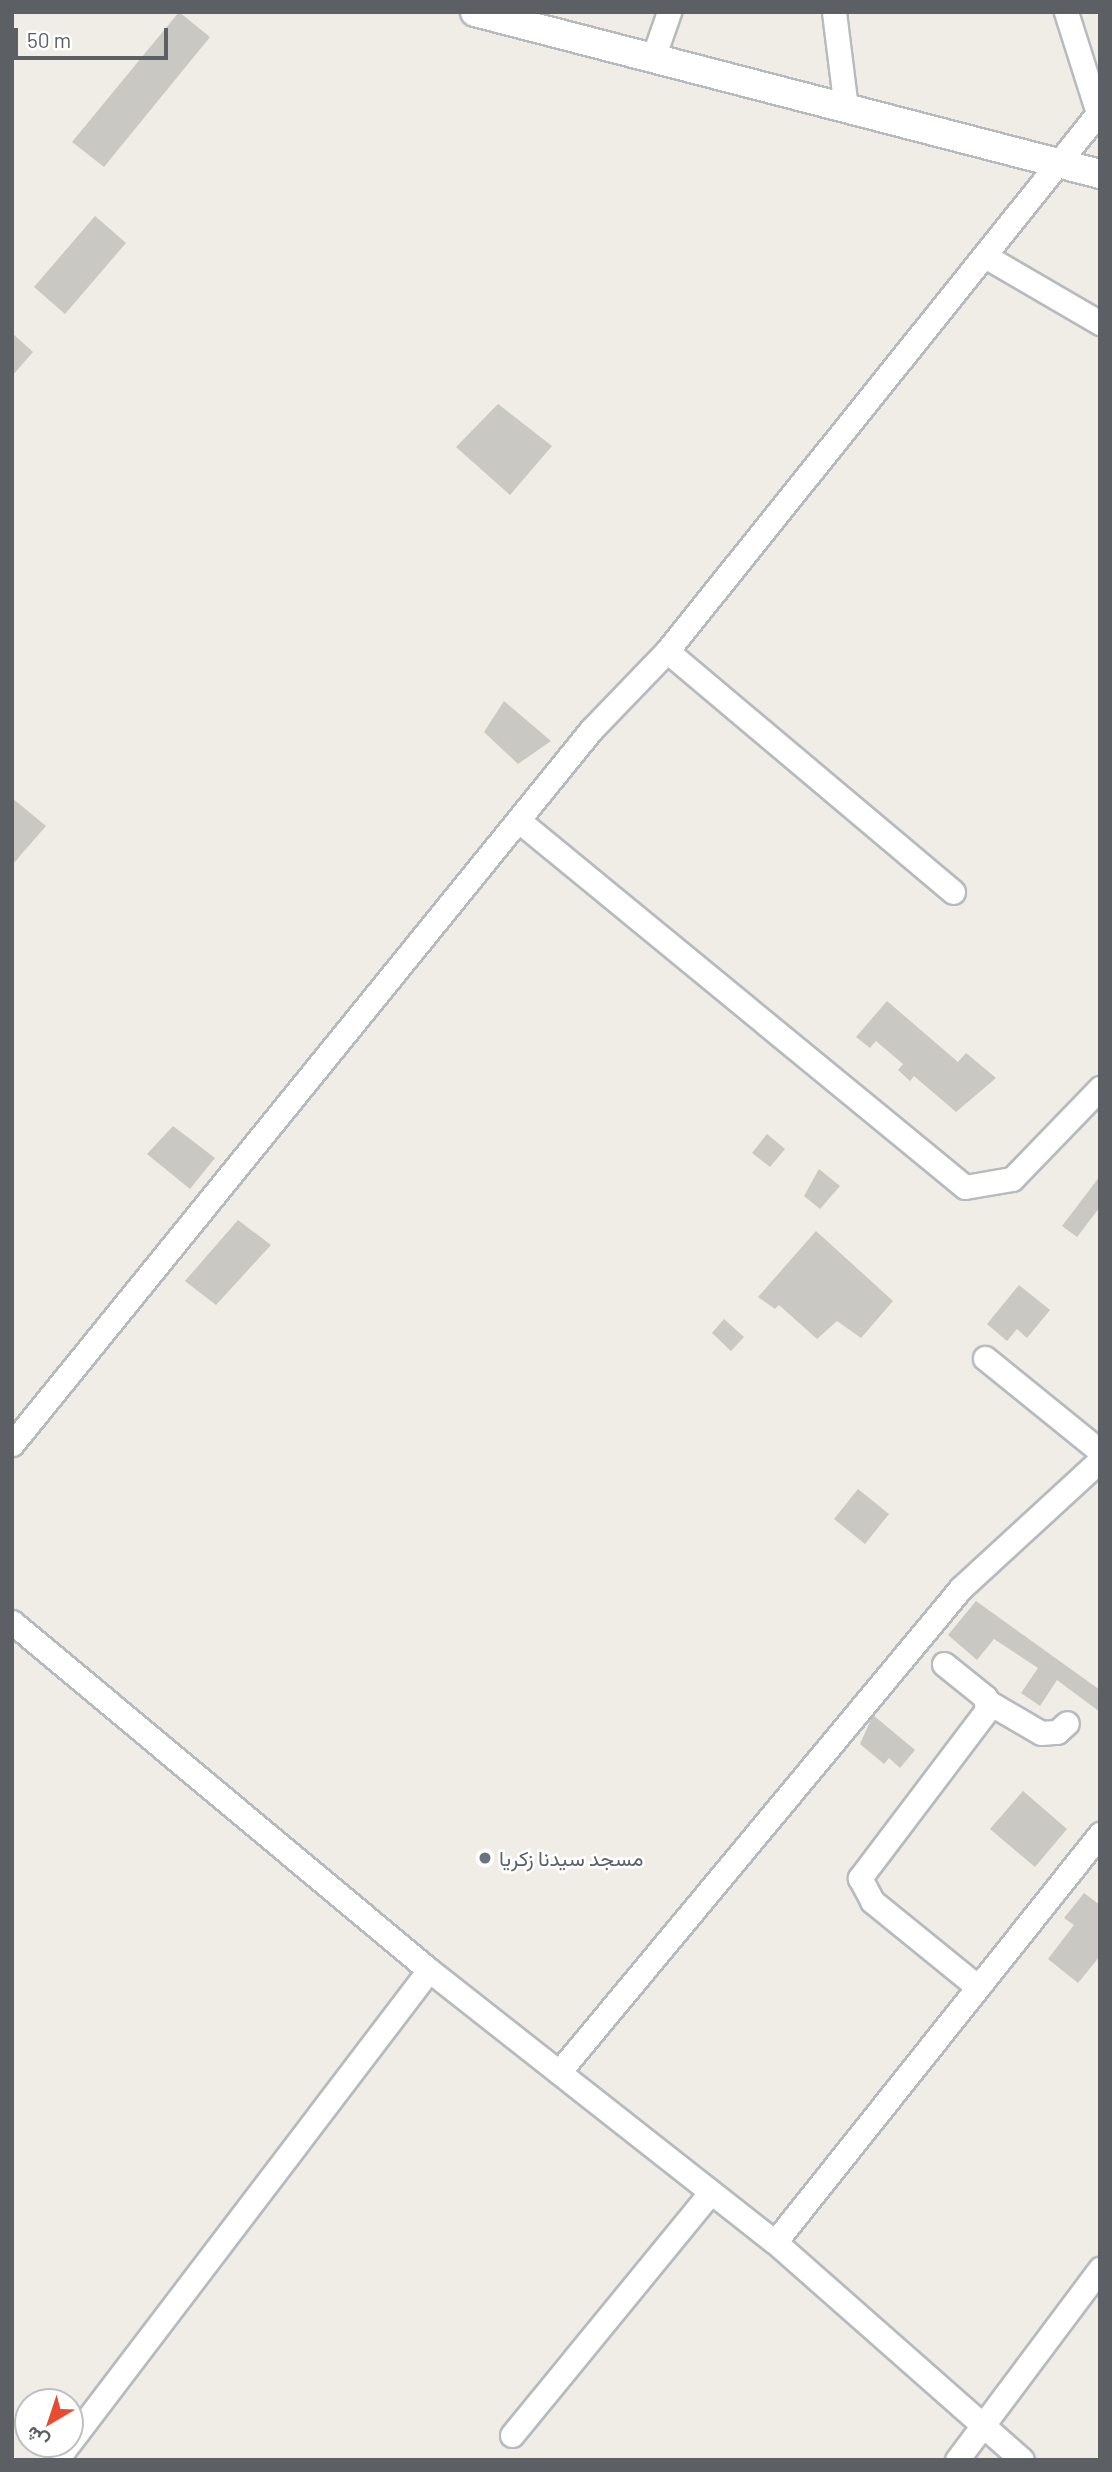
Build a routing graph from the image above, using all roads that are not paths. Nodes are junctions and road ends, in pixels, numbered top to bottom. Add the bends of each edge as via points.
1 (475, 12) edge
2 (669, 12) edge
3 (834, 12) edge
4 (1066, 12) edge
5 (653, 58) junction
6 (846, 108) junction
7 (1099, 112) edge
8 (1059, 163) junction
9 (1100, 174) edge
10 (985, 256) junction
11 (1100, 323) edge
12 (667, 651) junction
13 (518, 820) junction
14 (953, 892) dead end
15 (1100, 1088) edge
16 (985, 1358) dead end
17 (12, 1444) edge
18 (1100, 1451) edge
19 (1100, 1460) edge
20 (12, 1622) edge
21 (944, 1664) dead end
22 (988, 1702) junction
23 (1067, 1723) dead end
24 (1100, 1834) edge
25 (429, 1970) junction
26 (974, 1984) junction
27 (559, 2072) junction
28 (710, 2193) junction
29 (775, 2242) junction
30 (1100, 2269) edge
31 (84, 2423) edge
32 (982, 2426) junction
33 (512, 2435) dead end
34 (957, 2460) edge
35 (1022, 2460) edge

1 - 5 street
2 - 5 street
3 - 6 street
4 - 7 street
5 - 6 street
6 - 8 street
7 - 8 street
8 - 9 street
8 - 10 street
10 - 11 street
10 - 12 street
12 - 13 street
12 - 14 street
13 - 15 street via 965,1187 1012,1179
13 - 17 street
16 - 18 street
19 - 27 street via 961,1588
20 - 25 street
21 - 22 street
22 - 23 street via 1041,1733
22 - 26 street via 860,1878 872,1901
24 - 26 street
25 - 27 street
25 - 31 street
26 - 29 street
27 - 28 street
28 - 29 street
28 - 33 street
29 - 32 street
30 - 32 street
32 - 34 street
32 - 35 street

